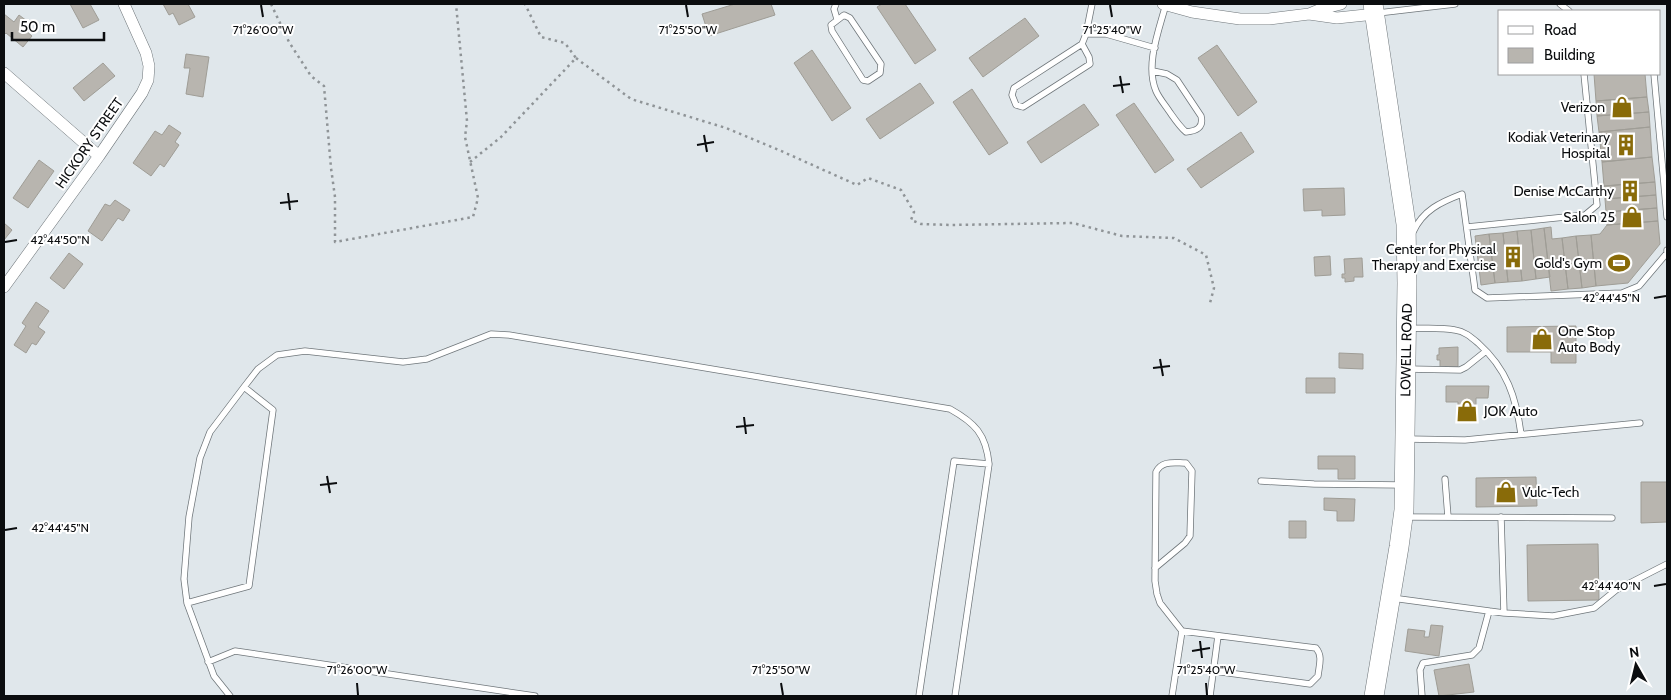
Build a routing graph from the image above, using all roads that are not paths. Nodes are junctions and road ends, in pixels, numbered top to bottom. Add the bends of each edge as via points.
1 (124, 4) edge
2 (836, 4) edge
3 (1092, 4) edge
4 (1165, 4) edge
5 (1341, 4) edge
6 (1455, 4) edge
7 (1192, 8) edge
8 (1374, 9) edge
9 (1309, 14) junction
10 (837, 19) junction
11 (1086, 34) junction
12 (1082, 44) junction
13 (1155, 48) junction
14 (1153, 71) junction
15 (4, 74) edge
16 (1584, 75) edge
17 (1654, 75) edge
18 (99, 156) junction
19 (1667, 217) edge
20 (1467, 228) junction
21 (1407, 245) junction
22 (1667, 250) edge
23 (4, 287) edge
24 (1406, 328) junction
25 (1486, 351) junction
26 (1405, 369) junction
27 (244, 387) junction
28 (1640, 423) dead end
29 (1521, 434) junction
30 (1405, 439) junction
31 (989, 464) junction
32 (1444, 479) dead end
33 (1261, 481) dead end
34 (1404, 485) junction
35 (1403, 517) junction
36 (1448, 517) junction
37 (1500, 518) junction
38 (1612, 518) dead end
39 (1667, 564) edge
40 (1155, 568) junction
41 (1391, 598) junction
42 (187, 603) junction
43 (1489, 611) junction
44 (1504, 613) junction
45 (1182, 631) junction
46 (1218, 636) junction
47 (208, 662) junction
48 (1214, 671) junction
49 (1372, 694) edge
50 (230, 696) edge
51 (535, 696) edge
52 (919, 696) edge
53 (955, 696) edge
54 (1172, 696) edge
55 (1210, 696) edge
56 (1422, 696) edge

1 - 18 street, HICKORY STREET via 146,53 148,80
2 - 10 lane
3 - 11 lane
4 - 7 street
4 - 13 lane
5 - 9 street
6 - 8 lane
7 - 9 street via 1240,19
8 - 9 street via 1337,18
8 - 21 main road, LOWELL ROAD via 1402,191
10 - 10 lane via 831,25 832,31 863,80 868,81 880,73 881,64 850,18 844,15
11 - 12 lane
11 - 13 lane via 1106,34
12 - 12 lane via 1014,88 1012,95 1016,105 1023,107 1090,64
13 - 14 lane
14 - 14 lane via 1157,94 1180,127 1186,132 1194,132 1203,121 1177,80
15 - 18 street
16 - 20 lane via 1596,205 1585,216
17 - 19 lane
18 - 23 street, HICKORY STREET
20 - 21 lane via 1462,194 1427,212 1418,221
20 - 22 lane via 1475,290 1488,298 1622,293 1639,286
21 - 24 main road, LOWELL ROAD
24 - 25 lane via 1455,330 1468,334
24 - 26 main road, LOWELL ROAD
25 - 26 lane via 1460,370
25 - 29 lane via 1510,386 1518,409
26 - 30 main road, LOWELL ROAD
27 - 31 lane via 258,369 277,354 305,351 403,362 427,359 491,334 509,335 950,409 977,428 987,446
27 - 42 lane via 210,432 200,458 188,526 184,579
27 - 42 lane via 273,410 249,586
28 - 29 lane
29 - 30 lane via 1465,440
30 - 34 main road, LOWELL ROAD
31 - 52 lane via 954,461
31 - 53 lane
32 - 36 lane
33 - 34 lane
34 - 35 main road, LOWELL ROAD
35 - 36 lane
35 - 41 main road, LOWELL ROAD
36 - 37 lane
37 - 38 lane
37 - 44 lane
39 - 44 lane via 1616,590 1594,608 1554,616
40 - 40 lane via 1156,472 1164,463 1186,463 1192,471 1190,536
40 - 45 lane via 1156,594
41 - 43 lane
41 - 49 main road, LOWELL ROAD
42 - 47 lane
43 - 44 lane
43 - 56 lane via 1479,648 1472,655 1423,663 1420,670
45 - 46 lane
45 - 54 lane
46 - 48 lane
46 - 48 lane via 1316,648 1321,657 1318,676 1310,684
47 - 50 lane via 214,676
47 - 51 lane via 235,651
48 - 55 lane

